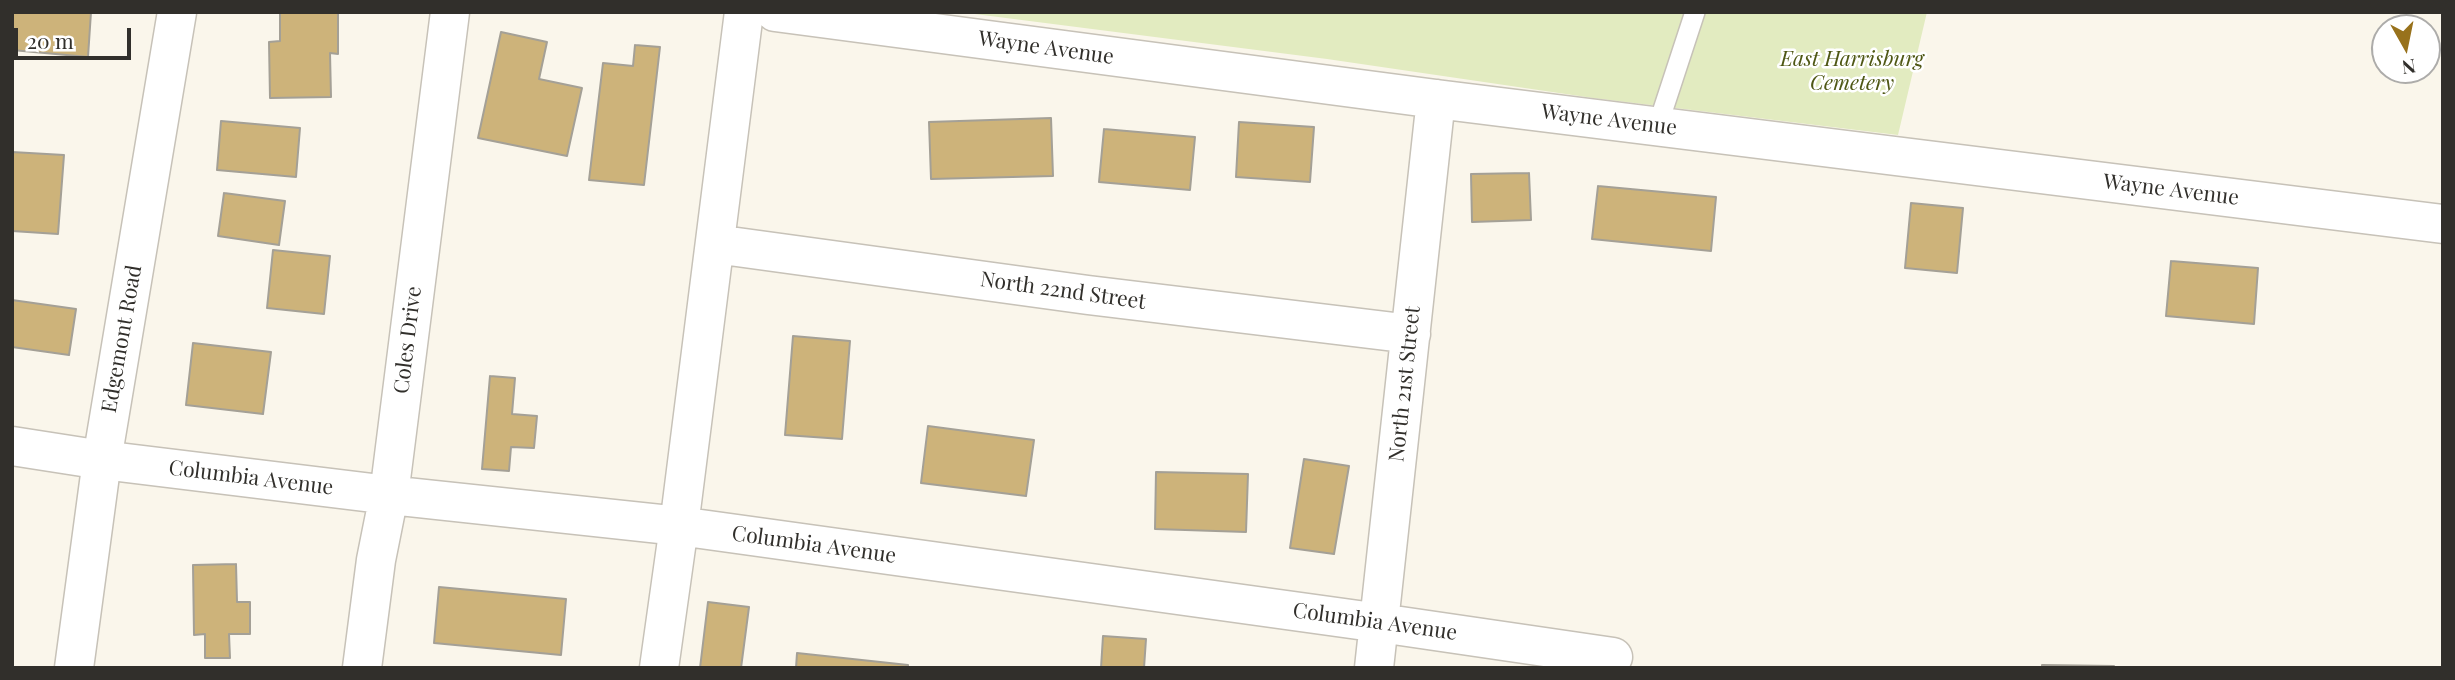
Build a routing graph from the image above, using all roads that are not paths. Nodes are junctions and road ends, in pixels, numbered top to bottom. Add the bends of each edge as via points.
1 (177, 12) edge
2 (450, 12) edge
3 (744, 12) edge
4 (775, 12) edge
5 (1695, 12) edge
6 (1436, 99) junction
7 (1658, 125) junction
8 (2443, 224) edge
9 (715, 244) junction
10 (1411, 334) junction
11 (12, 446) edge
12 (102, 460) junction
13 (389, 495) junction
14 (680, 526) junction
15 (1380, 623) junction
16 (1613, 657) dead end
17 (74, 668) edge
18 (362, 668) edge
19 (659, 668) edge
20 (1374, 668) edge

1 - 12 street, Edgemont Road
2 - 13 street, Coles Drive
3 - 9 street
4 - 6 street, Wayne Avenue
5 - 7 lane
6 - 7 street, Wayne Avenue
6 - 10 street, North 21st Street
7 - 8 street, Wayne Avenue
9 - 10 street, North 22nd Street
9 - 14 street
10 - 15 street, North 21st Street
11 - 12 street, Columbia Avenue
12 - 13 street, Columbia Avenue
12 - 17 street, Edgemont Road
13 - 14 street, Columbia Avenue
13 - 18 street, Coles Drive
14 - 15 street, Columbia Avenue
14 - 19 street
15 - 16 street, Columbia Avenue
15 - 20 street, North 21st Street

